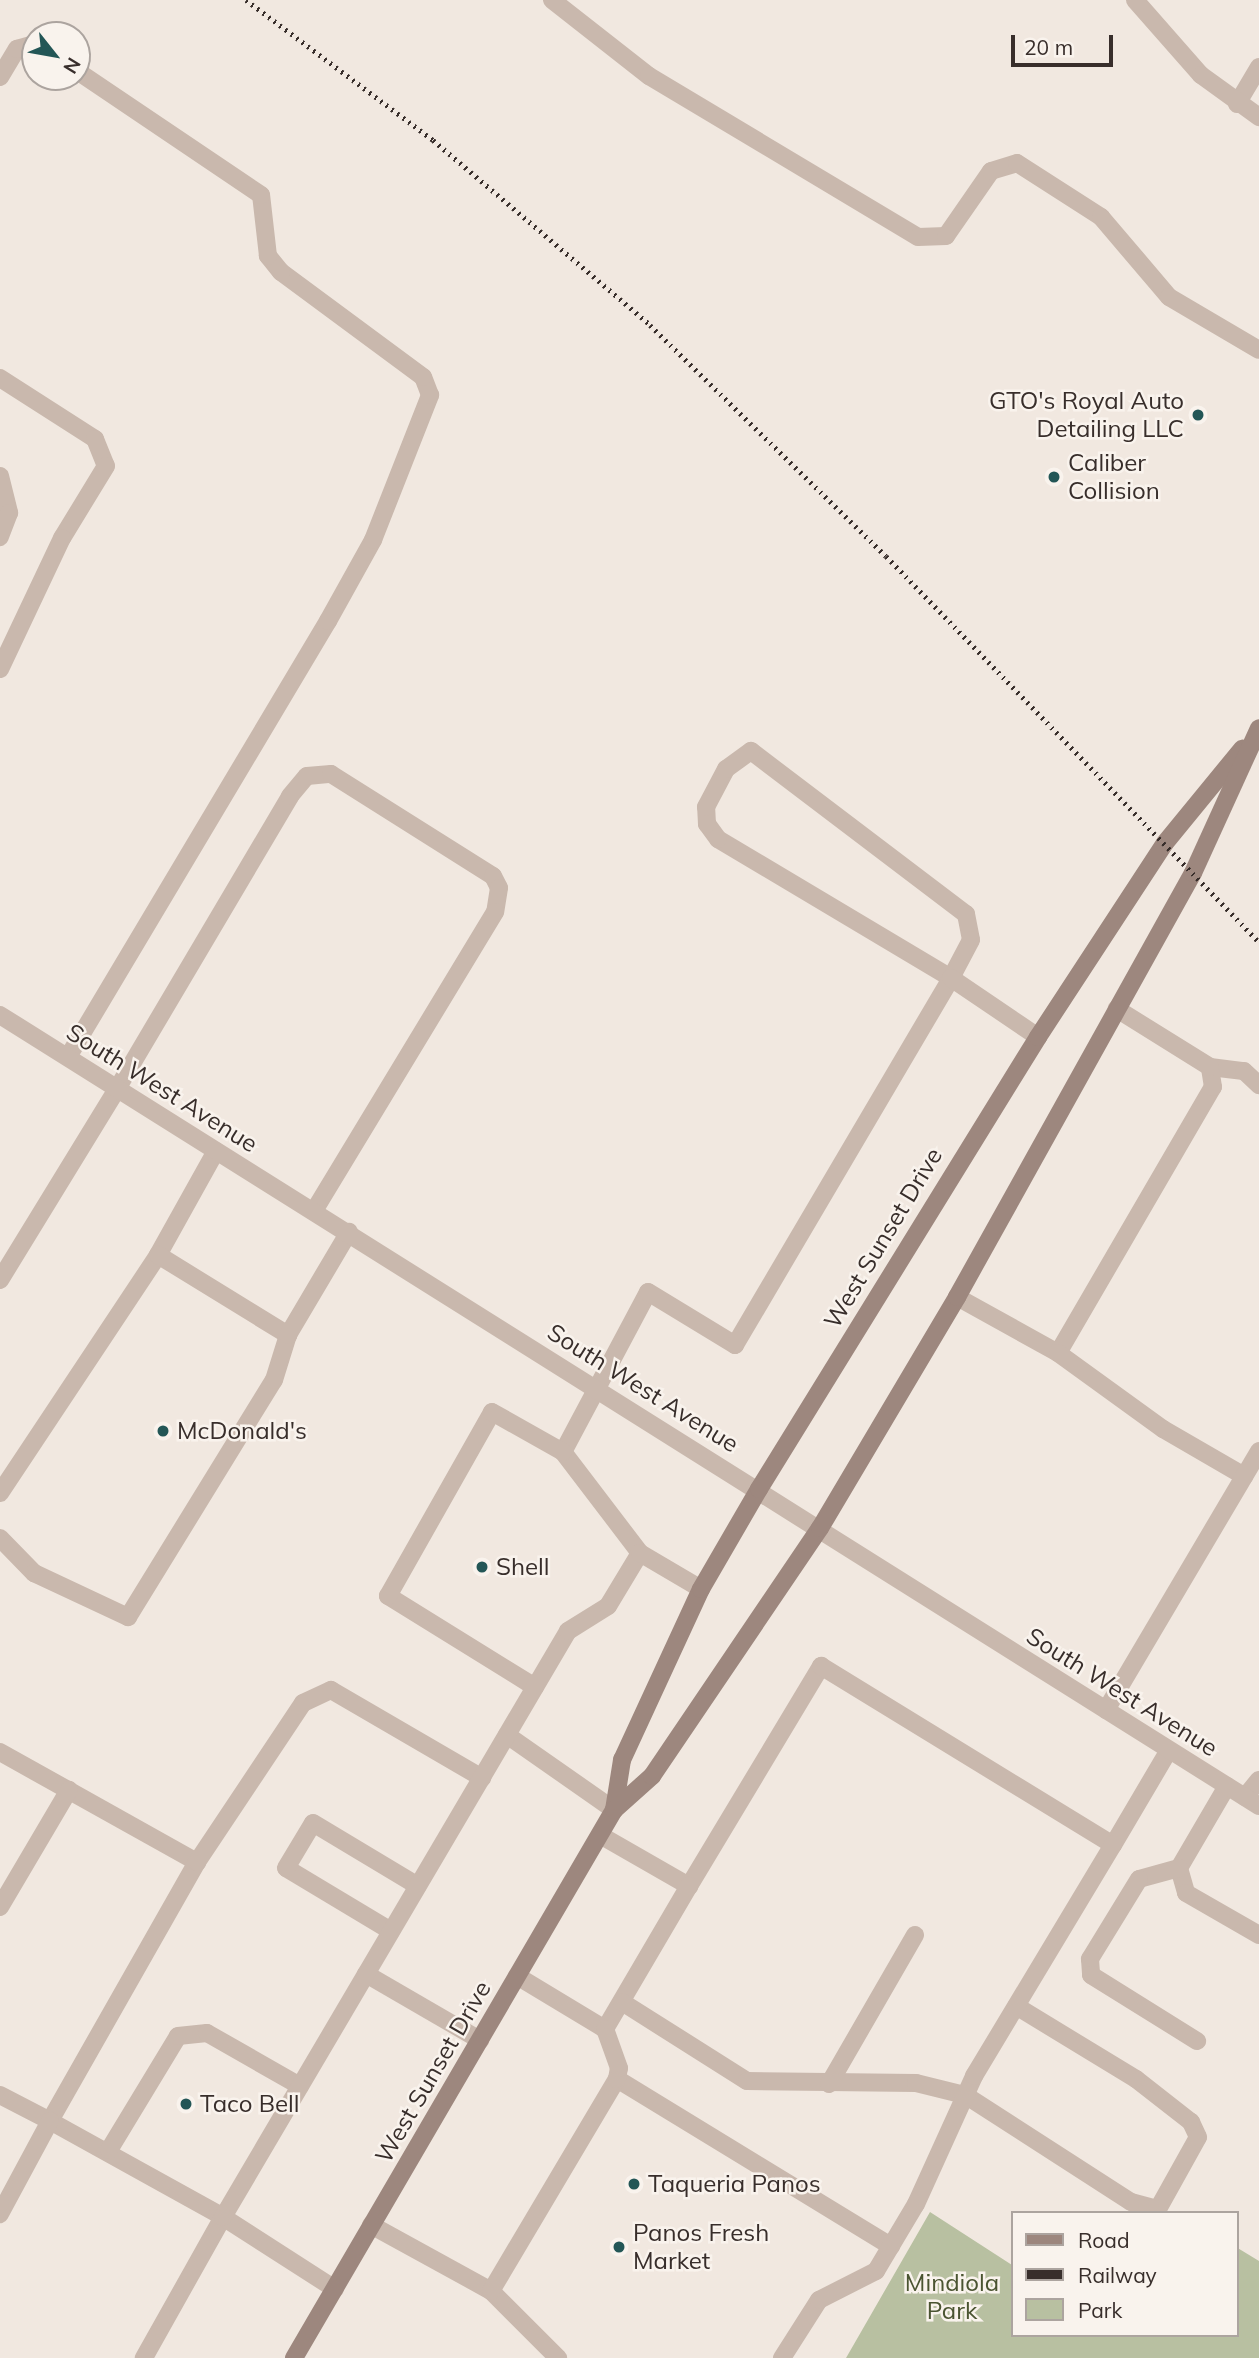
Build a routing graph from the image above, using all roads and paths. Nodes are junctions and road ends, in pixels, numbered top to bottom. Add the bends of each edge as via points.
1 (552, 0) edge
2 (1135, 0) edge
3 (21, 48) edge
4 (1259, 67) edge
5 (0, 77) edge
6 (91, 80) edge
7 (1237, 104) junction
8 (1259, 117) edge
9 (1259, 350) edge
10 (0, 378) edge
11 (0, 476) edge
12 (0, 537) edge
13 (0, 668) edge
14 (1259, 728) edge
15 (951, 978) junction
16 (1117, 1009) junction
17 (0, 1015) edge
18 (1038, 1037) junction
19 (68, 1057) junction
20 (1210, 1066) junction
21 (1259, 1085) edge
22 (117, 1088) junction
23 (216, 1151) junction
24 (314, 1211) junction
25 (349, 1232) junction
26 (158, 1255) junction
27 (0, 1280) edge
28 (957, 1297) junction
29 (288, 1335) junction
30 (1058, 1353) junction
31 (600, 1391) junction
32 (1259, 1451) edge
33 (563, 1452) junction
34 (1244, 1476) junction
35 (759, 1489) junction
36 (0, 1493) edge
37 (820, 1528) junction
38 (0, 1538) edge
39 (640, 1553) junction
40 (701, 1589) junction
41 (536, 1687) junction
42 (1106, 1710) junction
43 (507, 1735) junction
44 (1169, 1750) junction
45 (0, 1752) edge
46 (482, 1778) junction
47 (1259, 1780) edge
48 (1227, 1786) junction
49 (69, 1790) junction
50 (1252, 1802) edge
51 (614, 1810) junction
52 (600, 1835) junction
53 (1112, 1845) junction
54 (197, 1862) junction
55 (1178, 1868) junction
56 (418, 1886) junction
57 (690, 1886) junction
58 (0, 1907) edge
59 (391, 1931) junction
60 (915, 1935) dead end
61 (1259, 1935) edge
62 (366, 1974) junction
63 (517, 1976) junction
64 (622, 2002) junction
65 (1016, 2006) junction
66 (606, 2029) junction
67 (480, 2039) junction
68 (1197, 2041) dead end
69 (617, 2079) junction
70 (829, 2084) junction
71 (300, 2086) junction
72 (0, 2095) edge
73 (965, 2095) junction
74 (50, 2120) junction
75 (109, 2150) junction
76 (0, 2214) edge
77 (223, 2217) junction
78 (372, 2225) junction
79 (891, 2246) junction
80 (335, 2288) junction
81 (491, 2291) junction
82 (144, 2358) edge
83 (294, 2358) edge
84 (558, 2358) edge
85 (782, 2358) edge

1 - 9 street via 649,76 918,237 946,236 991,171 1017,163 1101,217 1169,297
2 - 7 street via 1201,75
3 - 5 street
4 - 7 street
6 - 19 street via 261,195 268,257 281,272 423,377 430,395 373,540
7 - 8 street
10 - 13 street via 95,439 106,466 62,538
11 - 12 street via 9,513
14 - 16 main road, West Sunset Drive via 1193,873
14 - 18 main road, West Sunset Drive via 1165,843
15 - 15 street via 718,839 707,824 706,807 726,769 751,751 966,915 971,940
15 - 18 street
15 - 31 street via 735,1345 648,1292 617,1343
16 - 20 street
16 - 28 main road, West Sunset Drive
17 - 19 street, South West Avenue
18 - 35 main road, West Sunset Drive
19 - 22 street, South West Avenue
20 - 21 street via 1244,1071
20 - 30 street via 1213,1087
22 - 23 street, South West Avenue
22 - 24 street via 290,796 307,776 331,774 492,876 499,888 495,912
22 - 27 street
23 - 24 street, South West Avenue
23 - 26 street
24 - 25 street, South West Avenue
25 - 29 street
25 - 31 street, South West Avenue
26 - 29 street
26 - 36 street
28 - 30 street
28 - 37 main road, West Sunset Drive
29 - 38 street via 274,1380 128,1617 34,1573
30 - 34 street via 1163,1429
31 - 33 street
31 - 35 street, South West Avenue
32 - 34 street
33 - 39 street
33 - 41 street via 492,1412 388,1596
34 - 42 street
35 - 37 street, South West Avenue
35 - 40 main road, West Sunset Drive
37 - 42 street, South West Avenue
37 - 51 main road, West Sunset Drive via 652,1776
39 - 40 street
39 - 41 street via 608,1606 568,1631
40 - 51 main road, West Sunset Drive via 622,1760
41 - 43 street
42 - 44 street, South West Avenue
43 - 46 street
43 - 51 street
44 - 48 street, South West Avenue
44 - 53 street
45 - 49 street
46 - 54 street via 331,1690 303,1703
46 - 56 street
47 - 50 street
48 - 50 street, South West Avenue
48 - 55 street
49 - 54 street
49 - 58 street
51 - 52 main road, West Sunset Drive
52 - 57 street
52 - 63 main road, West Sunset Drive
53 - 57 street via 821,1666
53 - 65 street
54 - 74 street
55 - 61 street via 1186,1894
55 - 68 street via 1139,1878 1090,1959 1091,1975
56 - 59 street
56 - 59 street via 313,1824 286,1868
57 - 64 street
59 - 62 street
60 - 70 street
62 - 67 street
62 - 71 street
63 - 66 street
63 - 67 main road, West Sunset Drive
64 - 66 street
64 - 70 street via 747,2081
65 - 73 street
65 - 73 street via 1136,2079 1191,2122 1198,2137 1158,2209 1131,2202
66 - 69 street via 620,2068
67 - 78 main road, West Sunset Drive
69 - 79 street
69 - 81 street
70 - 73 street via 916,2083
71 - 75 street via 207,2032 178,2035
71 - 77 street
72 - 74 street
73 - 79 street
74 - 75 street
74 - 76 street
75 - 77 street
77 - 80 street
77 - 82 street
78 - 80 main road, West Sunset Drive
78 - 81 street
79 - 85 street via 870,2276 818,2300
80 - 83 main road, West Sunset Drive
81 - 84 street

